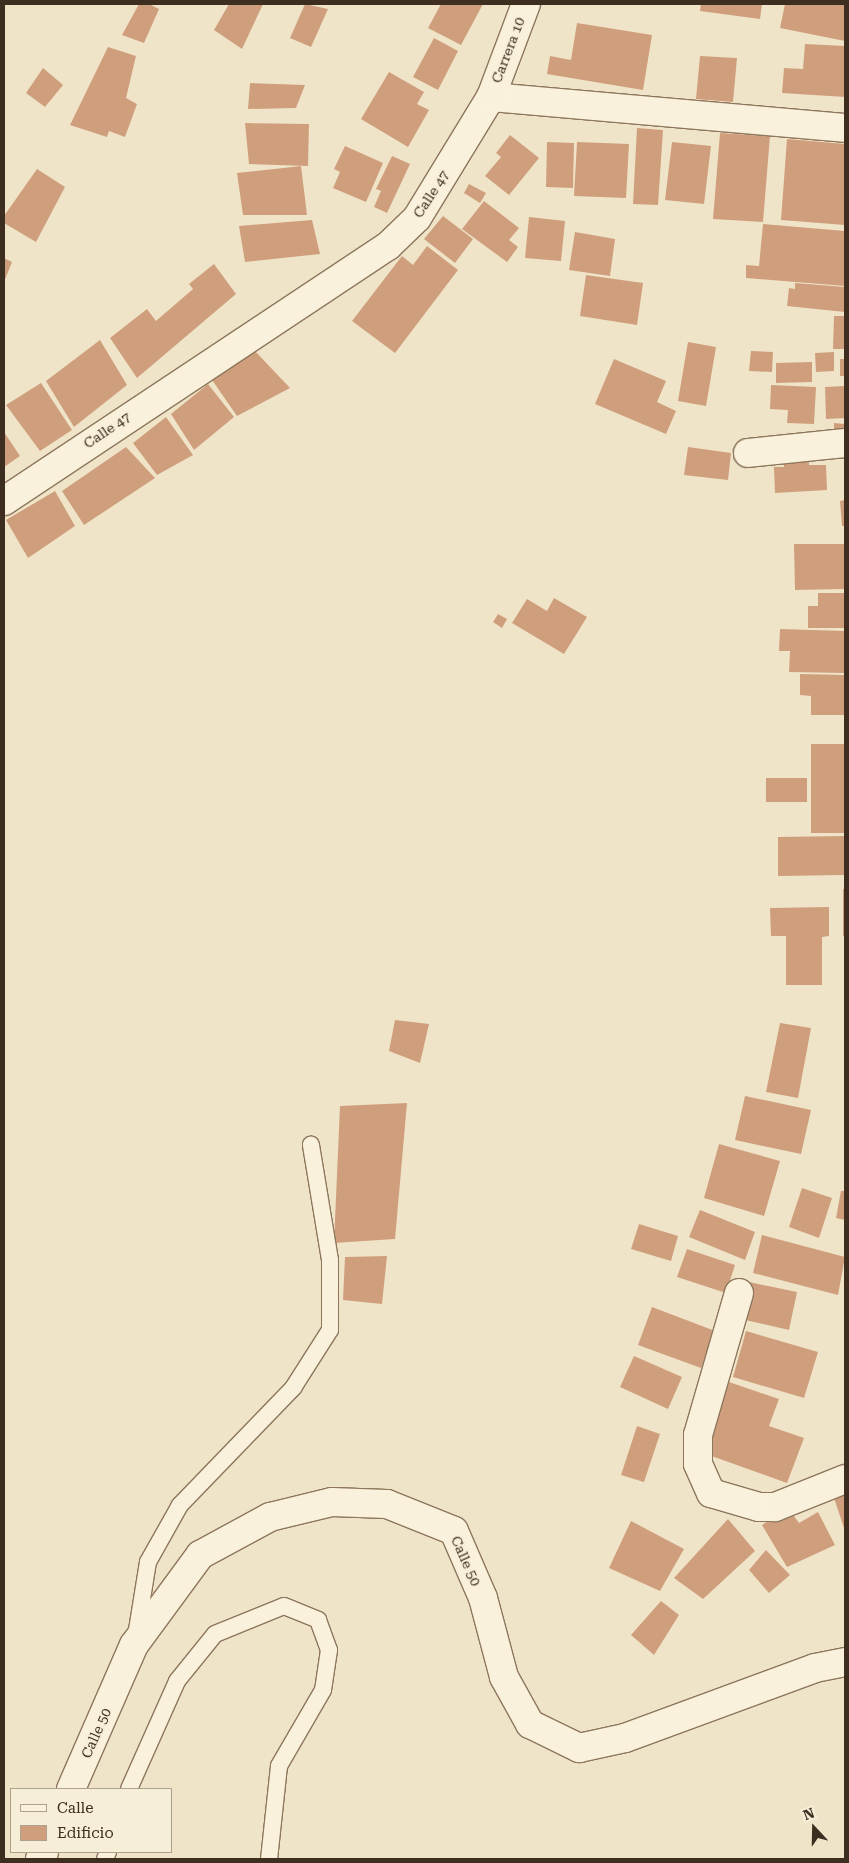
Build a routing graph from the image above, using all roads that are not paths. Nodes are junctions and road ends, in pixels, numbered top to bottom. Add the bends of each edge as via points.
1 (526, 4) edge
2 (490, 97) junction
3 (845, 128) edge
4 (845, 443) edge
5 (748, 453) dead end
6 (4, 501) edge
7 (310, 1145) dead end
8 (739, 1293) dead end
9 (845, 1479) edge
10 (134, 1646) junction
11 (845, 1662) edge
12 (71, 1788) edge
13 (129, 1788) edge
14 (269, 1859) edge

1 - 2 street, Carrera 10
2 - 3 street
2 - 6 street, Calle 47 via 418,218 388,246
4 - 5 street
7 - 10 lane via 330,1260 330,1330 293,1388 180,1505 148,1562
8 - 9 street via 698,1434 698,1464 708,1488 711,1493 743,1503 775,1507
10 - 11 street, Calle 50 via 200,1555 270,1517 332,1502 387,1504 454,1531 483,1598 504,1678 530,1724 579,1748 625,1738 815,1668
10 - 12 street, Calle 50
13 - 14 lane via 177,1681 215,1634 284,1606 318,1620 329,1650 323,1690 279,1766

